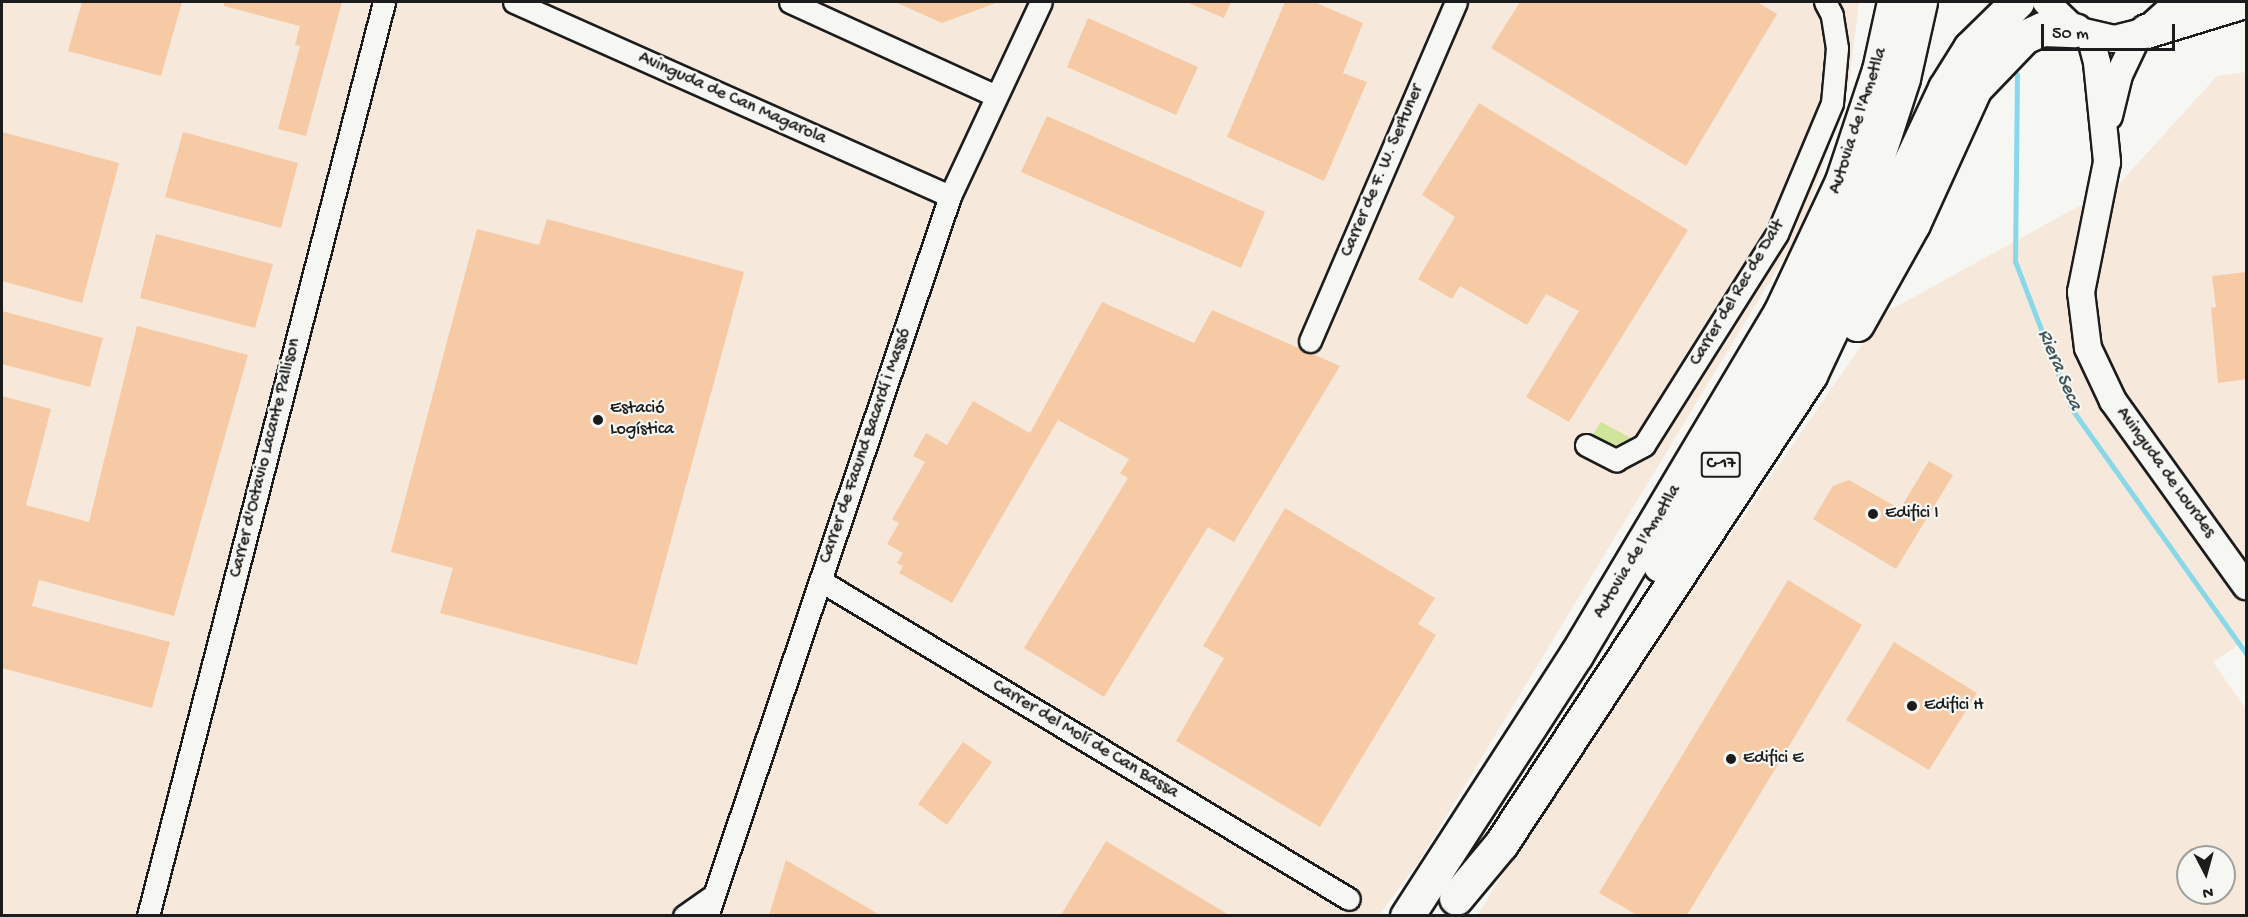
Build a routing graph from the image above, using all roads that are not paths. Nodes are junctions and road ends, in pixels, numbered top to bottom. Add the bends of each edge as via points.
1 (384, 2) edge
2 (514, 2) edge
3 (790, 2) edge
4 (1041, 2) edge
5 (1456, 2) edge
6 (1825, 2) edge
7 (1883, 2) edge
8 (1894, 2) edge
9 (1920, 2) edge
10 (2046, 2) edge
11 (2178, 2) edge
12 (2241, 2) edge
13 (2006, 10) edge
14 (2083, 33) junction
15 (2142, 33) junction
16 (1879, 70) junction
17 (996, 96) junction
18 (2106, 144) junction
19 (950, 196) junction
20 (1310, 341) dead end
21 (1779, 425) junction
22 (1586, 445) dead end
23 (821, 581) junction
24 (2247, 586) edge
25 (1349, 899) dead end
26 (708, 907) edge
27 (1450, 907) edge
28 (148, 915) edge
29 (684, 915) edge
30 (1407, 915) edge

1 - 28 street, Carrer d'Octavio Lacante Pallison
2 - 19 street, Avinguda de Can Magarola
3 - 17 street
4 - 17 street, Carrer de Facund Bacardí i Massó
5 - 20 street, Carrer de F. W. Sertuner
6 - 22 street, Carrer del Rec de Dalt via 1832,15 1837,48 1832,103 1777,234 1644,445 1617,460
7 - 16 highway
8 - 16 highway, Autovia de l'Ametlla / C-17
9 - 27 highway, Autovia de l'Ametlla / C-17 via 1903,78 1868,186 1805,321 1727,456
10 - 14 street
11 - 15 street
12 - 15 highway
13 - 21 highway via 1970,48 1925,124 1847,304
14 - 15 street via 2114,39
14 - 18 street, Avinguda de Lourdes
14 - 21 highway via 2042,29 2024,37 1975,88 1875,296 1826,373
15 - 18 street, Avinguda de Lourdes via 2111,103
16 - 30 highway, Autovia de l'Ametlla / C-17 via 1842,181 1780,314 1576,655
17 - 19 street, Carrer de Facund Bacardí i Massó
18 - 24 street, Avinguda de Lourdes via 2103,194 2081,292 2088,348 2113,401 2132,430
19 - 23 street, Carrer de Facund Bacardí i Massó
21 - 27 highway via 1508,835
23 - 25 street, Carrer del Molí de Can Bassa
23 - 26 street, Carrer de Facund Bacardí i Massó
26 - 29 street, Carrer de Facund Bacardí i Massó

